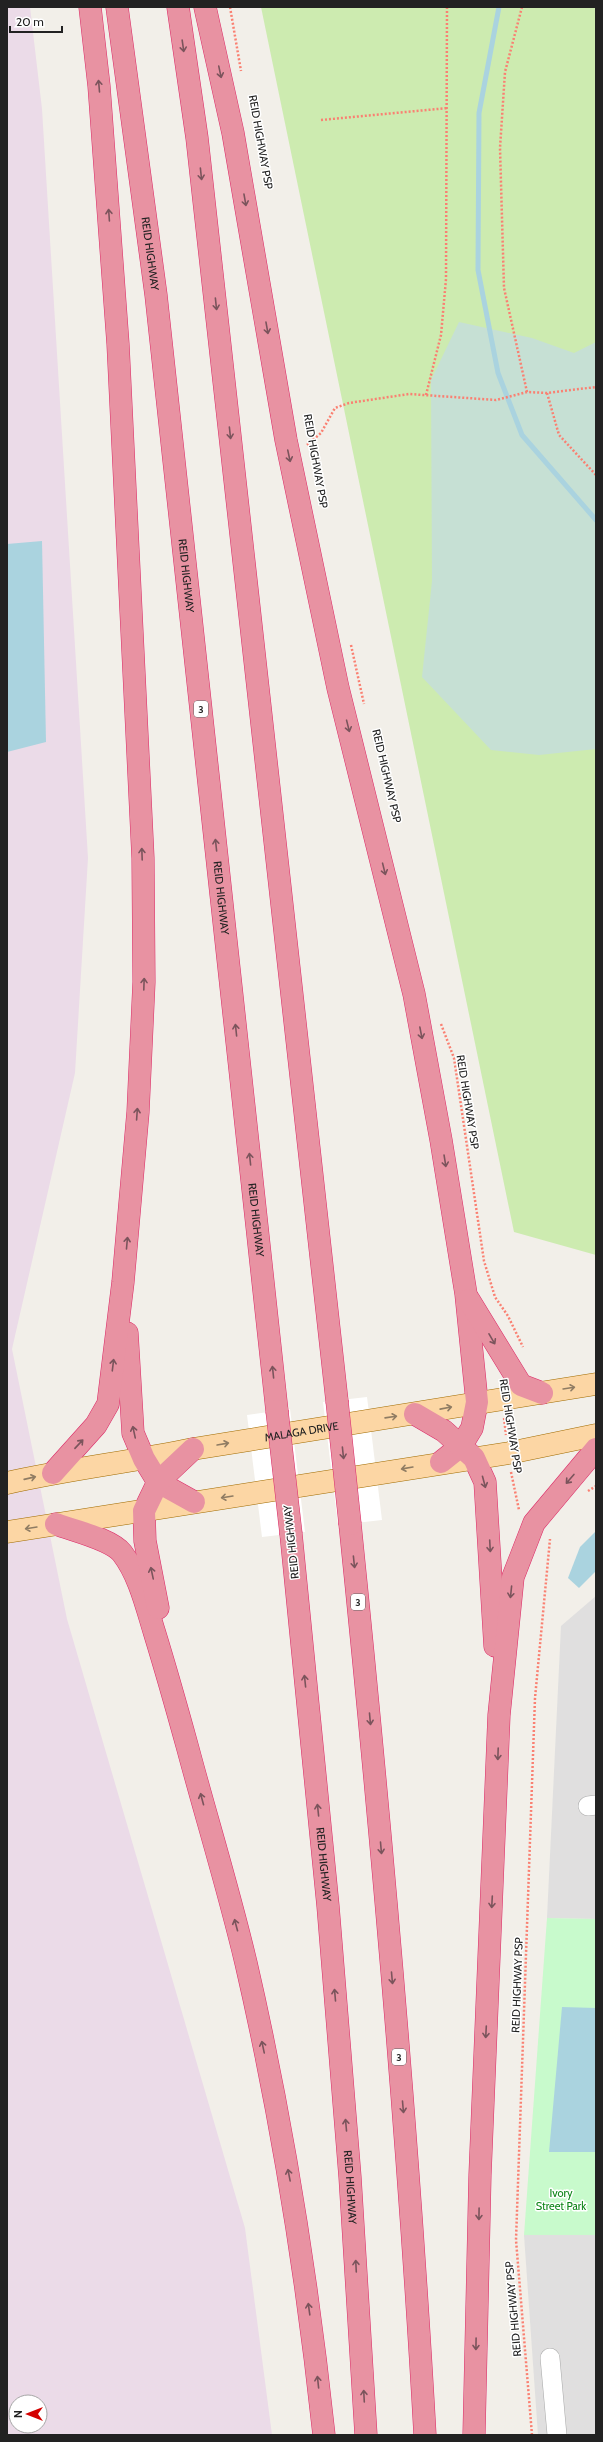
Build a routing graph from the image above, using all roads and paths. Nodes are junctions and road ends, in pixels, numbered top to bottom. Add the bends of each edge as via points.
1 (90, 7) edge
2 (117, 7) edge
3 (178, 7) edge
4 (206, 7) edge
5 (230, 7) edge
6 (447, 7) edge
7 (522, 7) edge
8 (242, 77) dead end
9 (448, 108) junction
10 (321, 120) dead end
11 (596, 387) edge
12 (527, 392) junction
13 (546, 393) junction
14 (426, 395) junction
15 (304, 440) dead end
16 (596, 476) edge
17 (350, 641) dead end
18 (364, 709) dead end
19 (440, 1021) dead end
20 (123, 1282) junction
21 (466, 1294) junction
22 (506, 1362) junction
23 (596, 1384) edge
24 (542, 1393) junction
25 (501, 1399) junction
26 (477, 1402) junction
27 (415, 1414) junction
28 (596, 1435) edge
29 (193, 1449) junction
30 (596, 1449) edge
31 (468, 1452) junction
32 (509, 1452) junction
33 (144, 1459) junction
34 (441, 1462) joint
35 (53, 1473) junction
36 (512, 1480) dead end
37 (158, 1482) junction
38 (7, 1483) edge
39 (194, 1502) junction
40 (144, 1511) junction
41 (56, 1524) junction
42 (7, 1532) edge
43 (550, 1535) dead end
44 (170, 1681) junction
45 (499, 1715) junction
46 (550, 2358) dead end
47 (324, 2435) edge
48 (366, 2435) edge
49 (425, 2435) edge
50 (474, 2435) edge
51 (532, 2435) edge
52 (557, 2435) edge

20 -> 1 highway via 138,1112 144,990 143,858 118,344 99,86
48 -> 2 highway, REID HIGHWAY / 3, bridge via 347,2131 328,1906 291,1534 156,295
3 -> 49 highway, 3, bridge via 197,138 366,1680 413,2226
4 -> 21 highway via 233,132 286,440 315,580 338,688 414,994
5 - 8 path
6 - 9 path
7 - 12 path via 505,72 500,148 504,288
9 - 10 path
9 - 14 path via 443,314 441,335
11 - 13 path
12 - 13 path
12 - 14 path via 496,400
13 - 16 path via 559,435
14 - 15 path, REID HIGHWAY PSP via 409,394 349,403 335,408 321,433 305,447
17 - 18 path
19 - 22 path, REID HIGHWAY PSP via 454,1058 484,1261 495,1297 508,1316 523,1347
33 -> 20 highway via 133,1433
35 -> 20 highway via 96,1425 108,1404
21 -> 22 highway
21 - 26 highway
22 - 24 highway via 521,1385
24 -> 23 main road, MALAGA DRIVE
24 - 25 main road, MALAGA DRIVE
25 - 26 main road, MALAGA DRIVE
25 - 32 path, REID HIGHWAY PSP
27 -> 26 main road, MALAGA DRIVE
26 - 31 highway
29 -> 27 main road, MALAGA DRIVE
27 - 31 highway via 444,1431
28 - 32 main road
29 - 33 main road, MALAGA DRIVE
29 - 37 highway
30 -> 45 highway via 534,1523 513,1576
31 - 32 main road
31 - 34 highway
31 -> 45 highway via 485,1482
32 - 36 path, REID HIGHWAY PSP
33 - 35 main road, MALAGA DRIVE
33 - 37 highway
34 -> 39 main road
38 -> 35 main road, MALAGA DRIVE
37 - 39 highway
37 - 40 highway
39 - 40 main road
40 - 41 main road
44 -> 40 highway via 145,1541
41 -> 42 main road
41 - 44 highway via 112,1543 122,1552 134,1572 147,1605
43 - 51 path, REID HIGHWAY PSP via 535,1698 516,2240
47 -> 44 highway via 296,2213 246,1962
45 -> 50 highway via 480,2175
46 - 52 street

